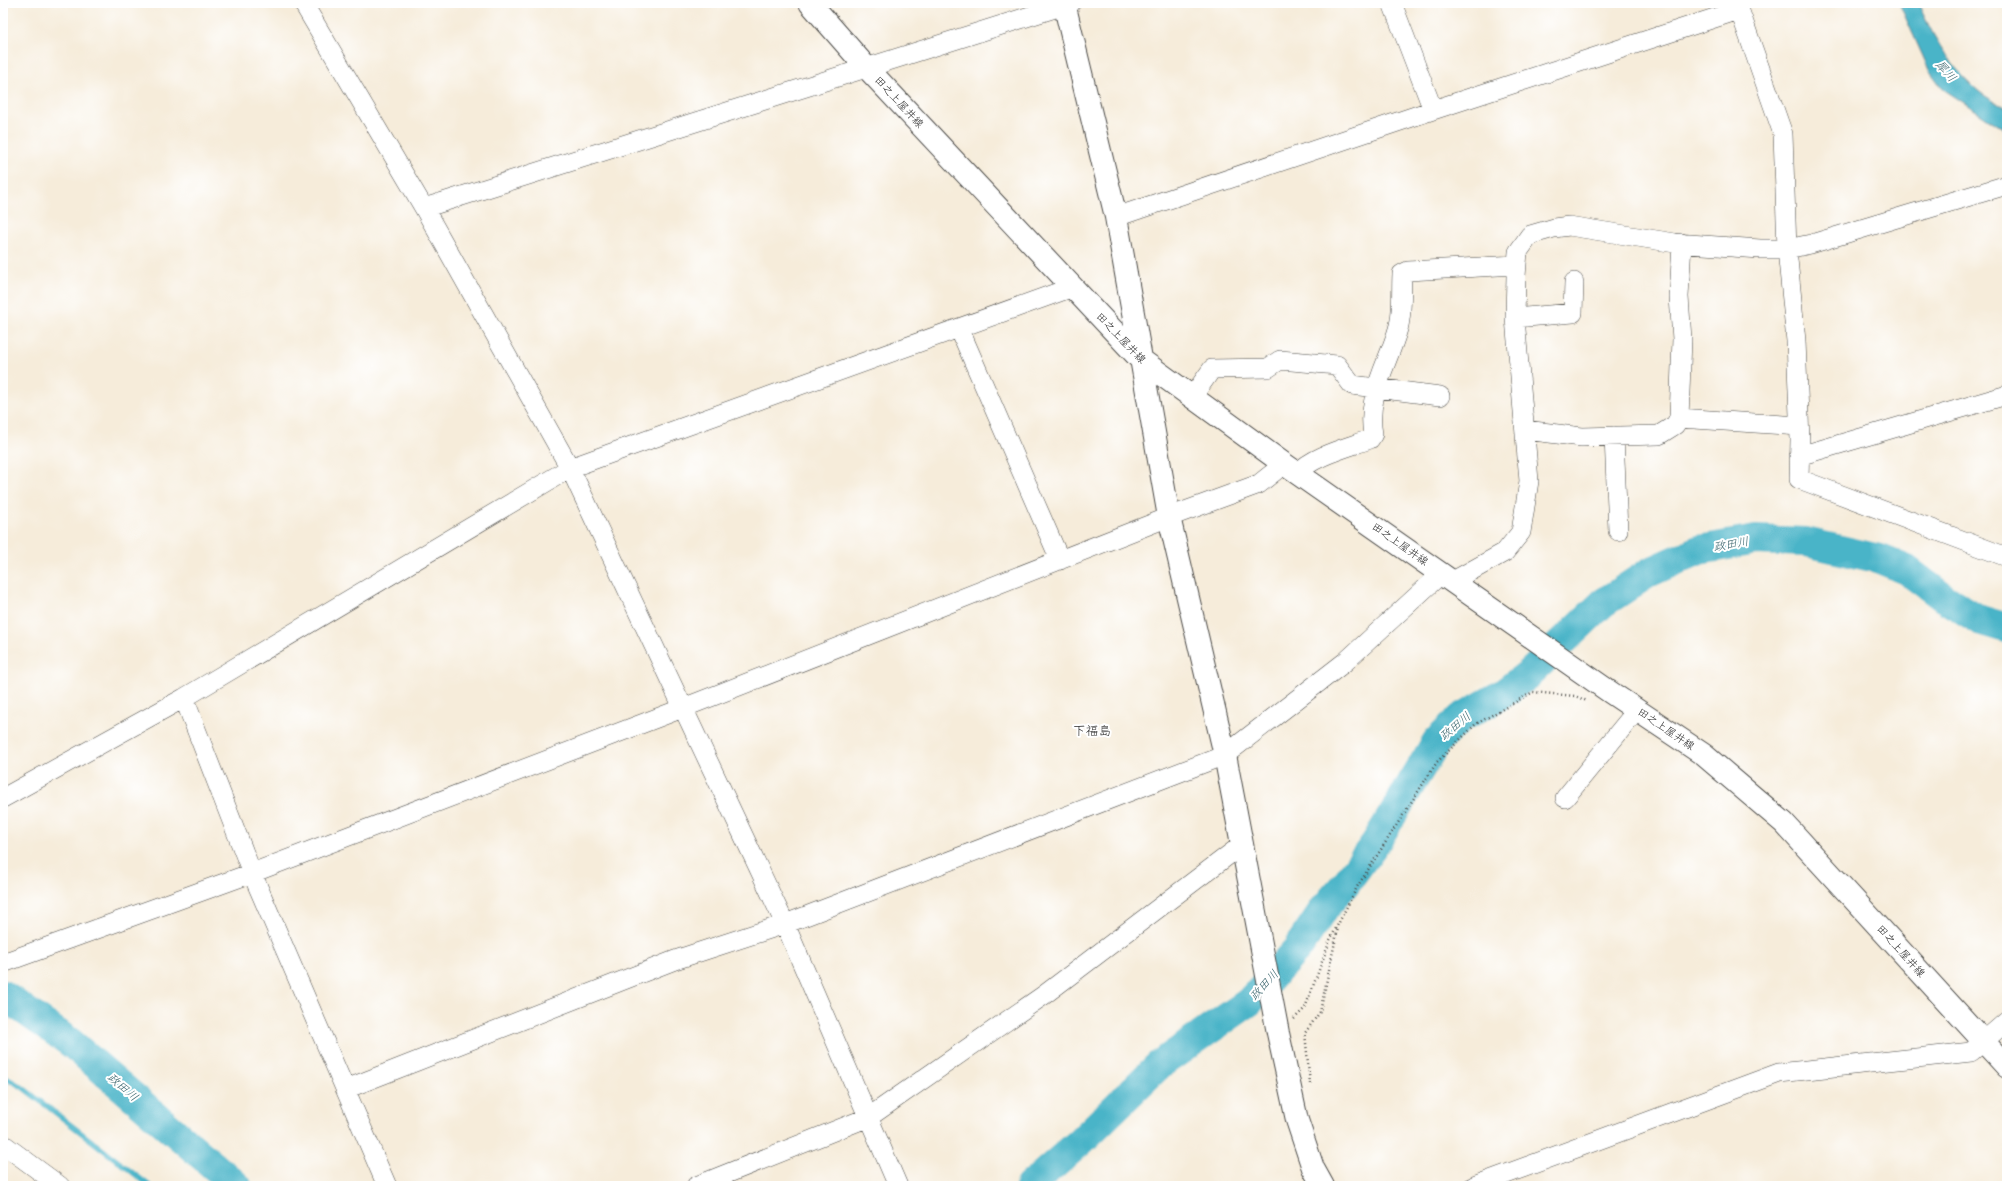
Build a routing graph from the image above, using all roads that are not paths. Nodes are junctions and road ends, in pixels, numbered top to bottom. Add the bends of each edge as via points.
1 (303, 3) edge
2 (810, 3) edge
3 (1392, 3) edge
4 (1067, 4) edge
5 (1738, 7) edge
6 (866, 67) junction
7 (1433, 110) junction
8 (2007, 185) edge
9 (424, 208) junction
10 (1116, 217) junction
11 (1682, 243) junction
12 (1787, 249) junction
13 (1516, 265) junction
14 (1574, 282) dead end
15 (1073, 287) junction
16 (1515, 318) junction
17 (960, 328) junction
18 (1140, 359) junction
19 (1377, 388) junction
20 (2007, 395) edge
21 (1440, 396) dead end
22 (1192, 397) junction
23 (1679, 418) junction
24 (1800, 426) junction
25 (1525, 430) junction
26 (1614, 436) junction
27 (1799, 456) junction
28 (570, 468) junction
29 (1291, 468) junction
30 (1169, 517) junction
31 (1618, 531) dead end
32 (2007, 557) edge
33 (1060, 560) junction
34 (1448, 577) junction
35 (184, 698) junction
36 (683, 708) junction
37 (1636, 710) junction
38 (1225, 755) junction
39 (4, 796) edge
40 (1566, 798) dead end
41 (1243, 844) junction
42 (252, 873) junction
43 (785, 924) junction
44 (3, 962) edge
45 (2007, 1021) edge
46 (1983, 1040) junction
47 (2007, 1067) edge
48 (346, 1089) junction
49 (869, 1117) junction
50 (4, 1148) edge
51 (60, 1186) edge
52 (387, 1186) edge
53 (696, 1186) edge
54 (898, 1186) edge
55 (1324, 1186) edge
56 (1474, 1186) edge

1 - 9 street
2 - 6 main road, 田之上屋井線
3 - 7 street
4 - 6 street
4 - 10 main road
5 - 7 street
5 - 12 street via 1783,134
6 - 9 street
6 - 15 main road, 田之上屋井線
7 - 10 street
8 - 12 street
9 - 28 street
10 - 18 main road
11 - 12 street
11 - 13 street via 1569,226 1530,234 1518,252
11 - 23 street via 1679,297 1682,339
12 - 24 street via 1796,341
13 - 16 street
13 - 19 street via 1408,271 1402,274 1399,328
14 - 16 street via 1573,313
15 - 17 street
15 - 18 main road, 田之上屋井線
16 - 25 street
17 - 28 street
17 - 33 street
18 - 22 main road, 田之上屋井線
18 - 30 main road
19 - 21 street
19 - 22 street via 1352,385 1337,365 1280,360 1268,368 1212,370
19 - 29 street via 1371,423 1373,434 1370,439 1314,461 1303,468
20 - 27 street
22 - 29 main road, 田之上屋井線
23 - 24 street
23 - 26 street via 1674,425 1659,435
24 - 27 street
25 - 26 street via 1582,436
25 - 34 street via 1529,481 1521,532 1505,552
26 - 31 street
27 - 32 street via 1799,479
28 - 35 street
28 - 36 street
29 - 30 street via 1259,484
29 - 34 main road, 田之上屋井線
30 - 33 street
30 - 38 main road
33 - 36 street
34 - 37 main road, 田之上屋井線
34 - 38 street via 1345,662
35 - 39 street
35 - 42 street
36 - 42 street
36 - 43 street
37 - 40 street
37 - 46 main road, 田之上屋井線 via 1704,755 1784,823
38 - 41 main road
38 - 43 street
41 - 49 street via 1044,995
41 - 55 main road via 1279,1034 1302,1137 1313,1168
42 - 44 street
42 - 48 street
43 - 48 street via 675,960
43 - 49 street
45 - 46 street
46 - 47 main road, 田之上屋井線
46 - 56 street via 1971,1052 1779,1073
48 - 52 street
49 - 53 street
49 - 54 street
50 - 51 street

